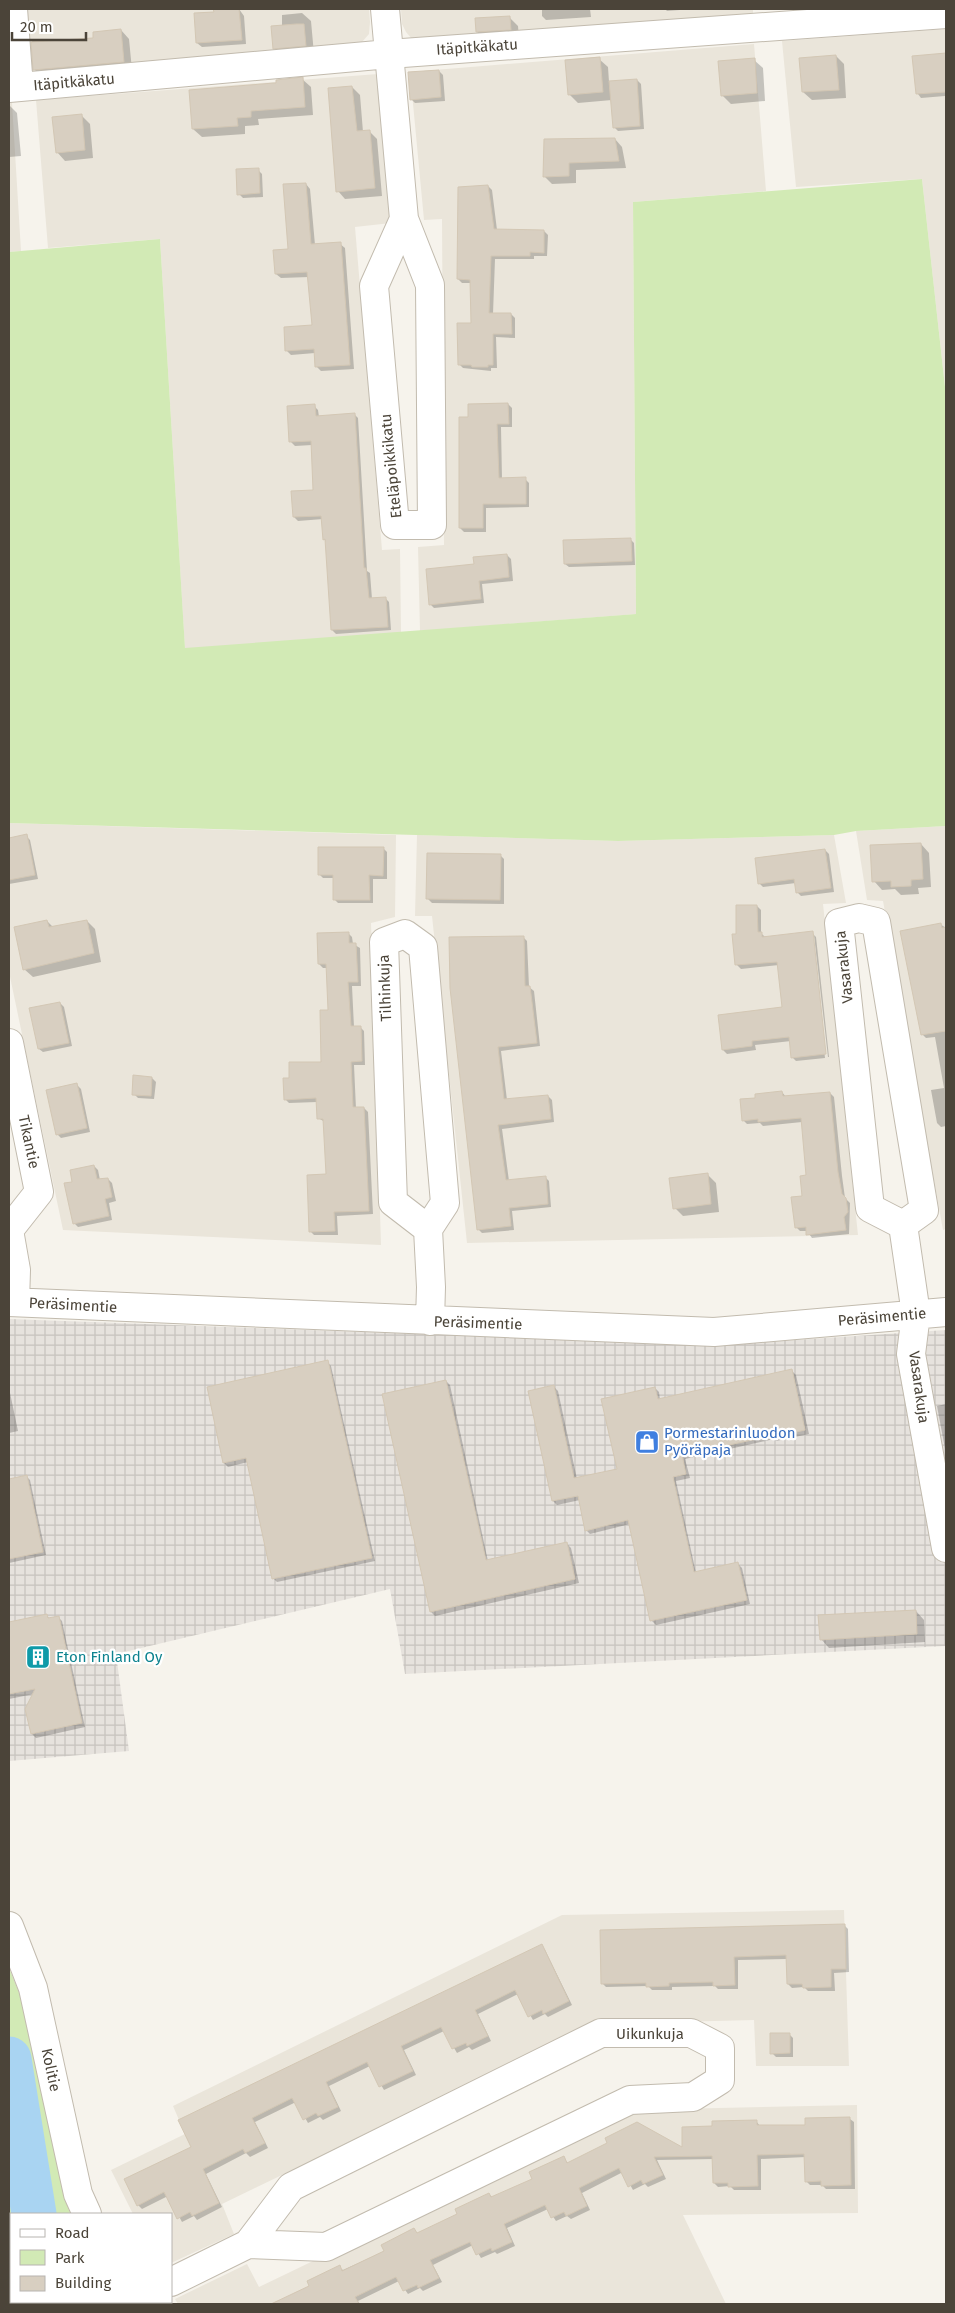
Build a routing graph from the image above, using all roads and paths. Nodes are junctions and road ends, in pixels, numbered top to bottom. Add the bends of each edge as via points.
1 (13, 9) edge
2 (385, 9) edge
3 (946, 14) edge
4 (770, 17) edge
5 (388, 54) junction
6 (14, 87) edge
7 (404, 219) junction
8 (9, 1043) edge
9 (903, 1225) junction
10 (428, 1229) junction
11 (9, 1230) edge
12 (12, 1302) edge
13 (946, 1312) edge
14 (916, 1314) junction
15 (430, 1321) junction
16 (946, 1548) edge
17 (9, 1926) edge
18 (87, 2213) edge
19 (248, 2244) junction
20 (172, 2282) edge

1 - 6 street
2 - 5 street, Eteläpoikkikatu
3 - 4 street, Itäpitkäkatu
4 - 5 street, Itäpitkäkatu
5 - 6 street, Itäpitkäkatu
5 - 7 street, Eteläpoikkikatu
7 - 7 street, Eteläpoikkikatu via 430,285 432,525 395,525 374,286
8 - 11 street, Tikantie via 40,1192
9 - 9 street, Vasarakuja via 924,1210 876,922 859,918 839,923 870,1208
9 - 14 street, Vasarakuja
10 - 10 street, Tilhinkuja via 445,1203 424,948 405,934 384,942 394,1202
10 - 15 street
11 - 12 street, Tikantie via 16,1270
12 - 15 street, Peräsimentie
13 - 14 street, Peräsimentie
14 - 15 street, Peräsimentie via 714,1332
14 - 16 street, Vasarakuja via 912,1354
17 - 18 street, Kolitie via 33,1988 78,2194
19 - 19 street, Uikunkuja via 291,2187 602,2033 691,2033 720,2048 720,2080 693,2097 630,2100 326,2247
19 - 20 street, Uikunkuja

